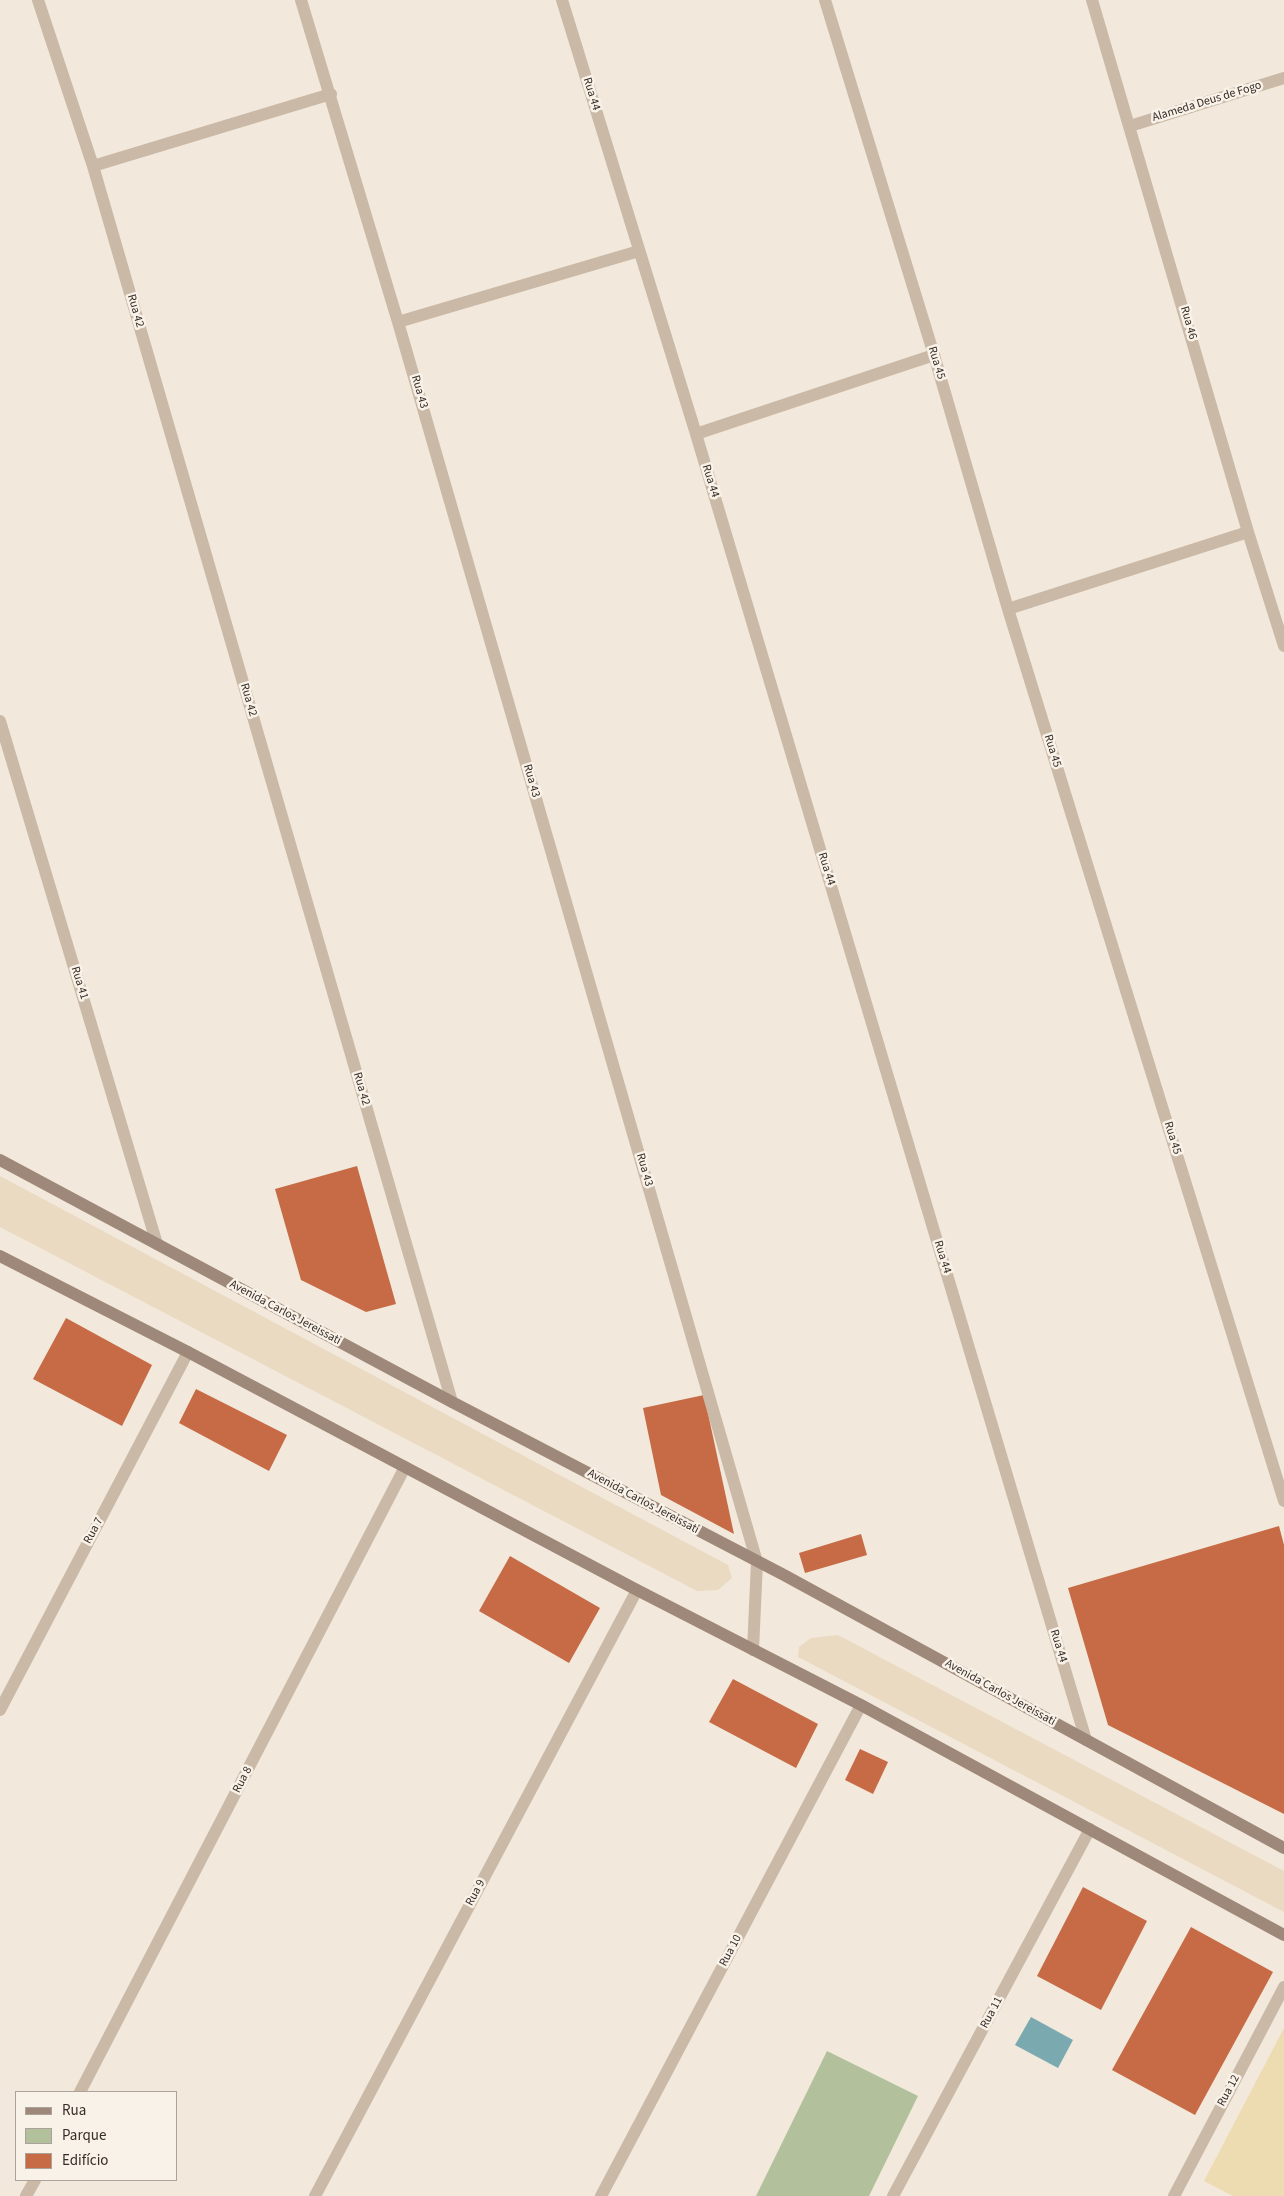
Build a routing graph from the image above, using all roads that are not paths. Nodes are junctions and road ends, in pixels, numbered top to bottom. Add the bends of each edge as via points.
1 (38, 0) edge
2 (302, 0) edge
3 (562, 0) edge
4 (825, 0) edge
5 (1092, 0) edge
6 (1284, 78) edge
7 (331, 94) junction
8 (1130, 126) junction
9 (93, 166) junction
10 (639, 252) junction
11 (398, 322) junction
12 (934, 355) junction
13 (696, 434) junction
14 (1248, 532) junction
15 (1008, 609) junction
16 (1284, 646) edge
17 (0, 721) edge
18 (0, 1160) edge
19 (157, 1244) junction
20 (0, 1256) edge
21 (188, 1352) junction
22 (452, 1402) junction
23 (405, 1467) junction
24 (1284, 1501) edge
25 (757, 1562) junction
26 (637, 1590) junction
27 (753, 1650) junction
28 (861, 1705) junction
29 (0, 1710) edge
30 (1086, 1740) junction
31 (1090, 1829) junction
32 (1284, 1848) edge
33 (1284, 1935) edge
34 (1284, 1987) edge
35 (81, 2091) edge
36 (34, 2181) edge
37 (26, 2196) edge
38 (315, 2196) edge
39 (601, 2196) edge
40 (893, 2196) edge
41 (1174, 2196) edge

1 - 9 street, Rua 42
2 - 7 street, Rua 43
3 - 10 street, Rua 44
4 - 12 street, Rua 45
5 - 8 street, Rua 46
6 - 8 street, Alameda Deus de Fogo
7 - 9 street
7 - 11 street, Rua 43
8 - 14 street, Rua 46
9 - 22 street, Rua 42
10 - 11 street
10 - 13 street, Rua 44
11 - 25 street, Rua 43
12 - 13 street
12 - 15 street, Rua 45
13 - 30 street, Rua 44
14 - 15 street
14 - 16 street, Rua 46
15 - 24 street, Rua 45
17 - 19 street, Rua 41
18 - 19 street, Avenida Carlos Jereissati
19 - 22 street, Avenida Carlos Jereissati
20 - 21 street
21 - 23 street
21 - 29 street, Rua 7
22 - 25 street, Avenida Carlos Jereissati
23 - 26 street
23 - 35 street, Rua 8
25 - 27 street, Rua 43
25 - 30 street, Avenida Carlos Jereissati
26 - 27 street
26 - 38 street, Rua 9
27 - 28 street
28 - 31 street
28 - 39 street, Rua 10
30 - 32 street, Avenida Carlos Jereissati
31 - 33 street
31 - 40 street, Rua 11
34 - 41 street, Rua 12
36 - 37 street

